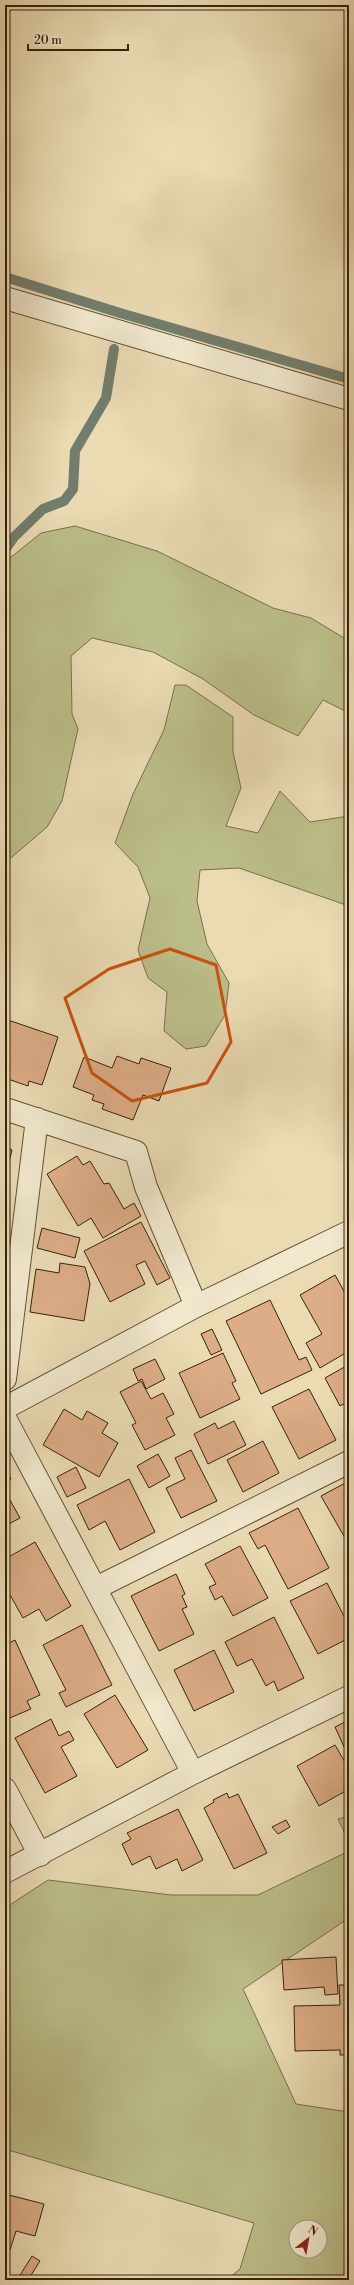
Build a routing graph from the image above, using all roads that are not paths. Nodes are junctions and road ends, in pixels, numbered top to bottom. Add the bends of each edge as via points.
1 (5, 298) edge
2 (349, 399) edge
3 (5, 1109) edge
4 (37, 1119) junction
5 (349, 1232) edge
6 (196, 1306) junction
7 (5, 1379) edge
8 (5, 1408) edge
9 (5, 1418) edge
10 (349, 1462) edge
11 (96, 1588) junction
12 (349, 1697) edge
13 (193, 1773) junction
14 (5, 1790) edge
15 (40, 1855) junction
16 (5, 1872) edge

1 - 2 street
3 - 4 street
4 - 6 street via 136,1152 146,1187
4 - 7 street
5 - 6 street
6 - 8 street
9 - 11 street
10 - 11 street
11 - 13 street
12 - 13 street
13 - 15 street
14 - 15 street
15 - 16 street

